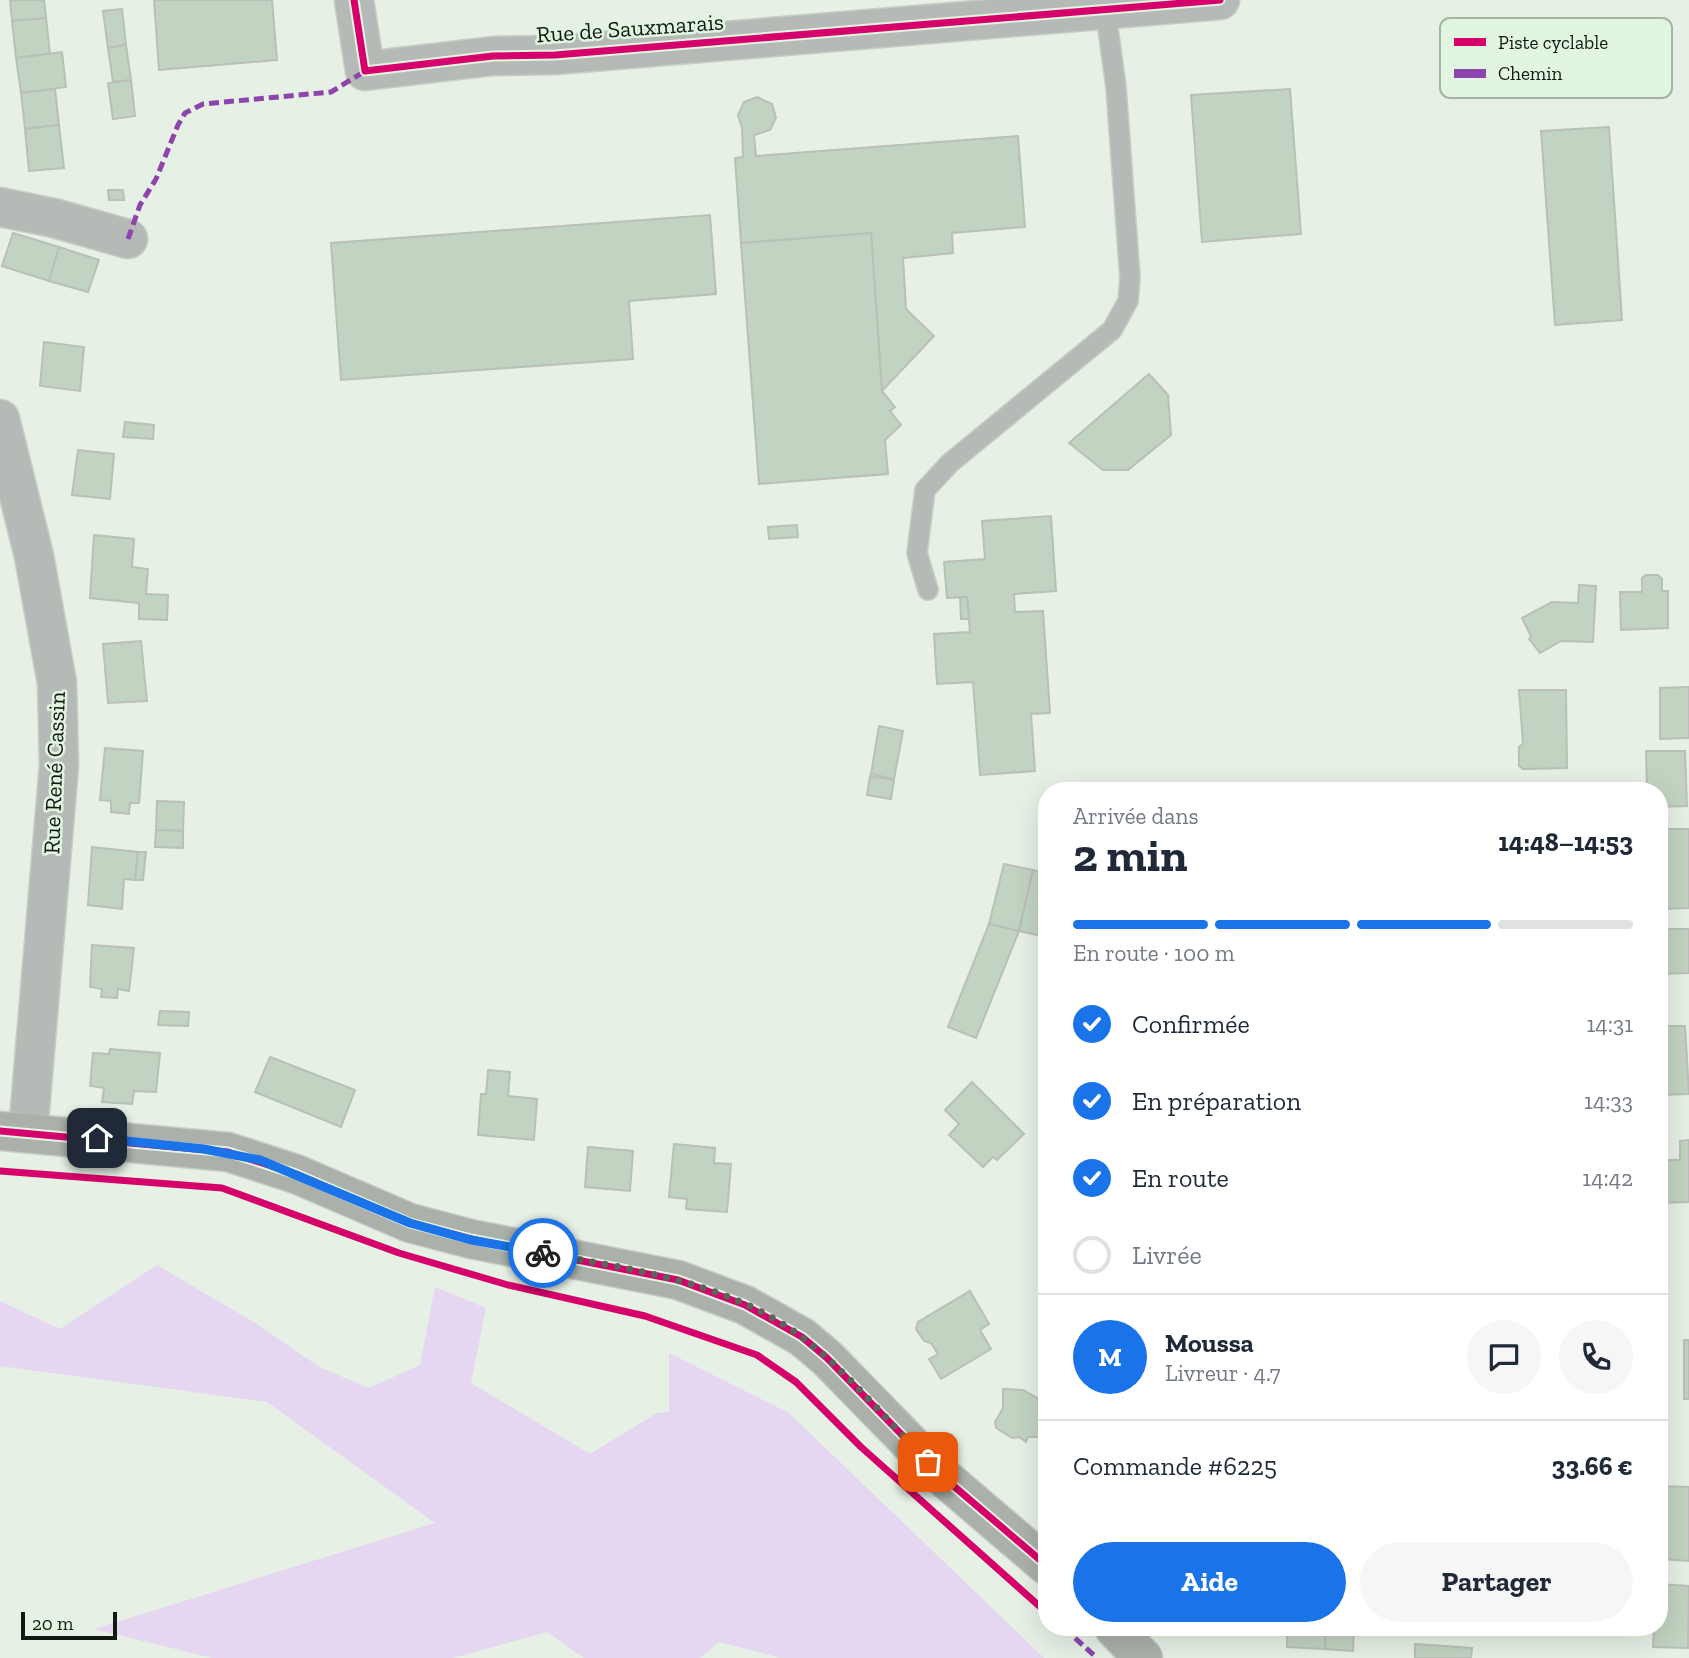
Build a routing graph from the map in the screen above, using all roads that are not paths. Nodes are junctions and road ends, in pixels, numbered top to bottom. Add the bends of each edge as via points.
1 (354, 0) edge
2 (1220, 0) edge
3 (1105, 7) junction
4 (0, 207) edge
5 (128, 239) dead end
6 (0, 419) edge
7 (928, 590) dead end
8 (14, 1132) edge
9 (1038, 1558) edge
10 (1122, 1636) edge
11 (1143, 1658) edge

1 - 3 street, Rue de Sauxmarais via 365,71 493,56 555,55
2 - 3 street, Rue de Sauxmarais
3 - 7 lane via 1116,87 1128,301 1112,330 950,463 925,490 918,553
4 - 5 street
6 - 8 street, Rue René Cassin via 34,556 57,683 59,765
8 - 9 street via 228,1152 296,1174 410,1223 471,1240 678,1280 745,1305 802,1337 827,1358 942,1476
10 - 11 street

